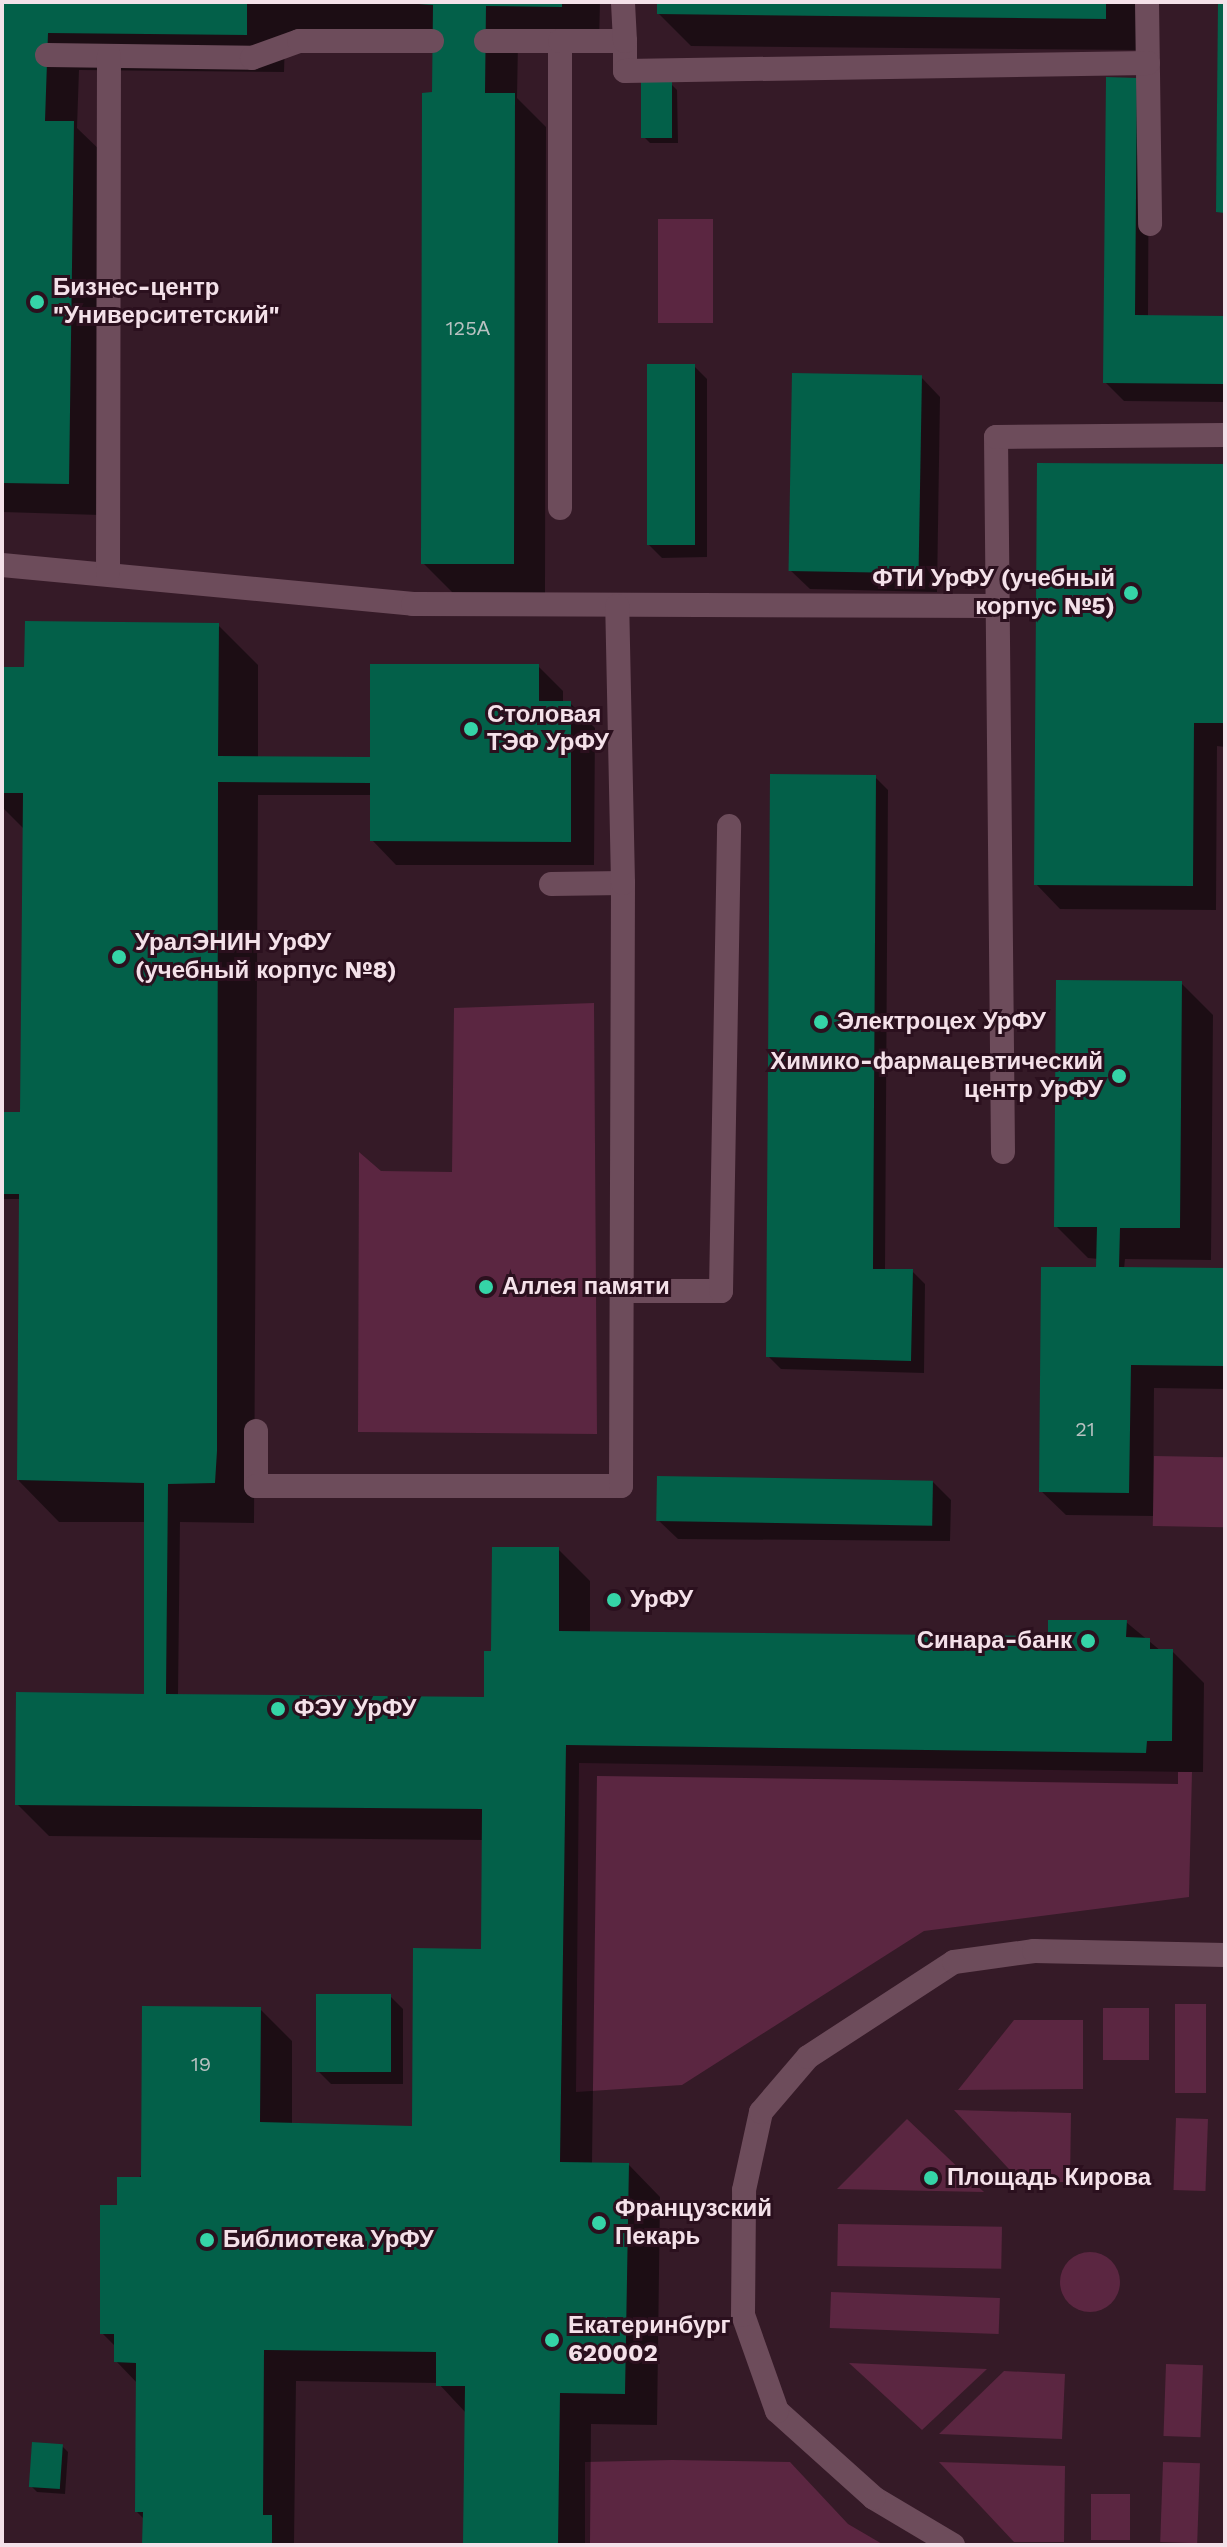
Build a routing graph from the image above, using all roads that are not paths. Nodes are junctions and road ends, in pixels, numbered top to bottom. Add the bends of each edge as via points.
1 (623, 2) edge
2 (1147, 2) edge
3 (432, 41) dead end
4 (486, 41) dead end
5 (560, 41) junction
6 (625, 41) junction
7 (47, 55) dead end
8 (109, 56) junction
9 (1148, 63) junction
10 (1150, 224) dead end
11 (1225, 435) edge
12 (560, 508) dead end
13 (2, 565) edge
14 (108, 572) junction
15 (617, 606) junction
16 (998, 606) junction
17 (729, 826) dead end
18 (623, 883) junction
19 (551, 884) dead end
20 (1003, 1152) dead end
21 (620, 1291) junction
22 (256, 1431) dead end
23 (1225, 1955) edge
24 (953, 2545) edge

1 - 6 lane
2 - 9 lane
3 - 8 lane via 299,41 252,58
4 - 5 lane
5 - 6 lane
5 - 12 lane
6 - 9 lane via 625,71
7 - 8 lane
8 - 14 lane
9 - 10 lane
11 - 16 lane via 996,437
13 - 14 lane
14 - 15 lane via 413,604
15 - 16 lane
15 - 18 lane
16 - 20 lane
17 - 21 lane via 721,1291
18 - 19 lane
18 - 21 lane
21 - 22 lane via 621,1486 256,1486
23 - 24 lane via 1034,1951 954,1962 808,2057 761,2112 744,2190 743,2315 777,2411 874,2498

